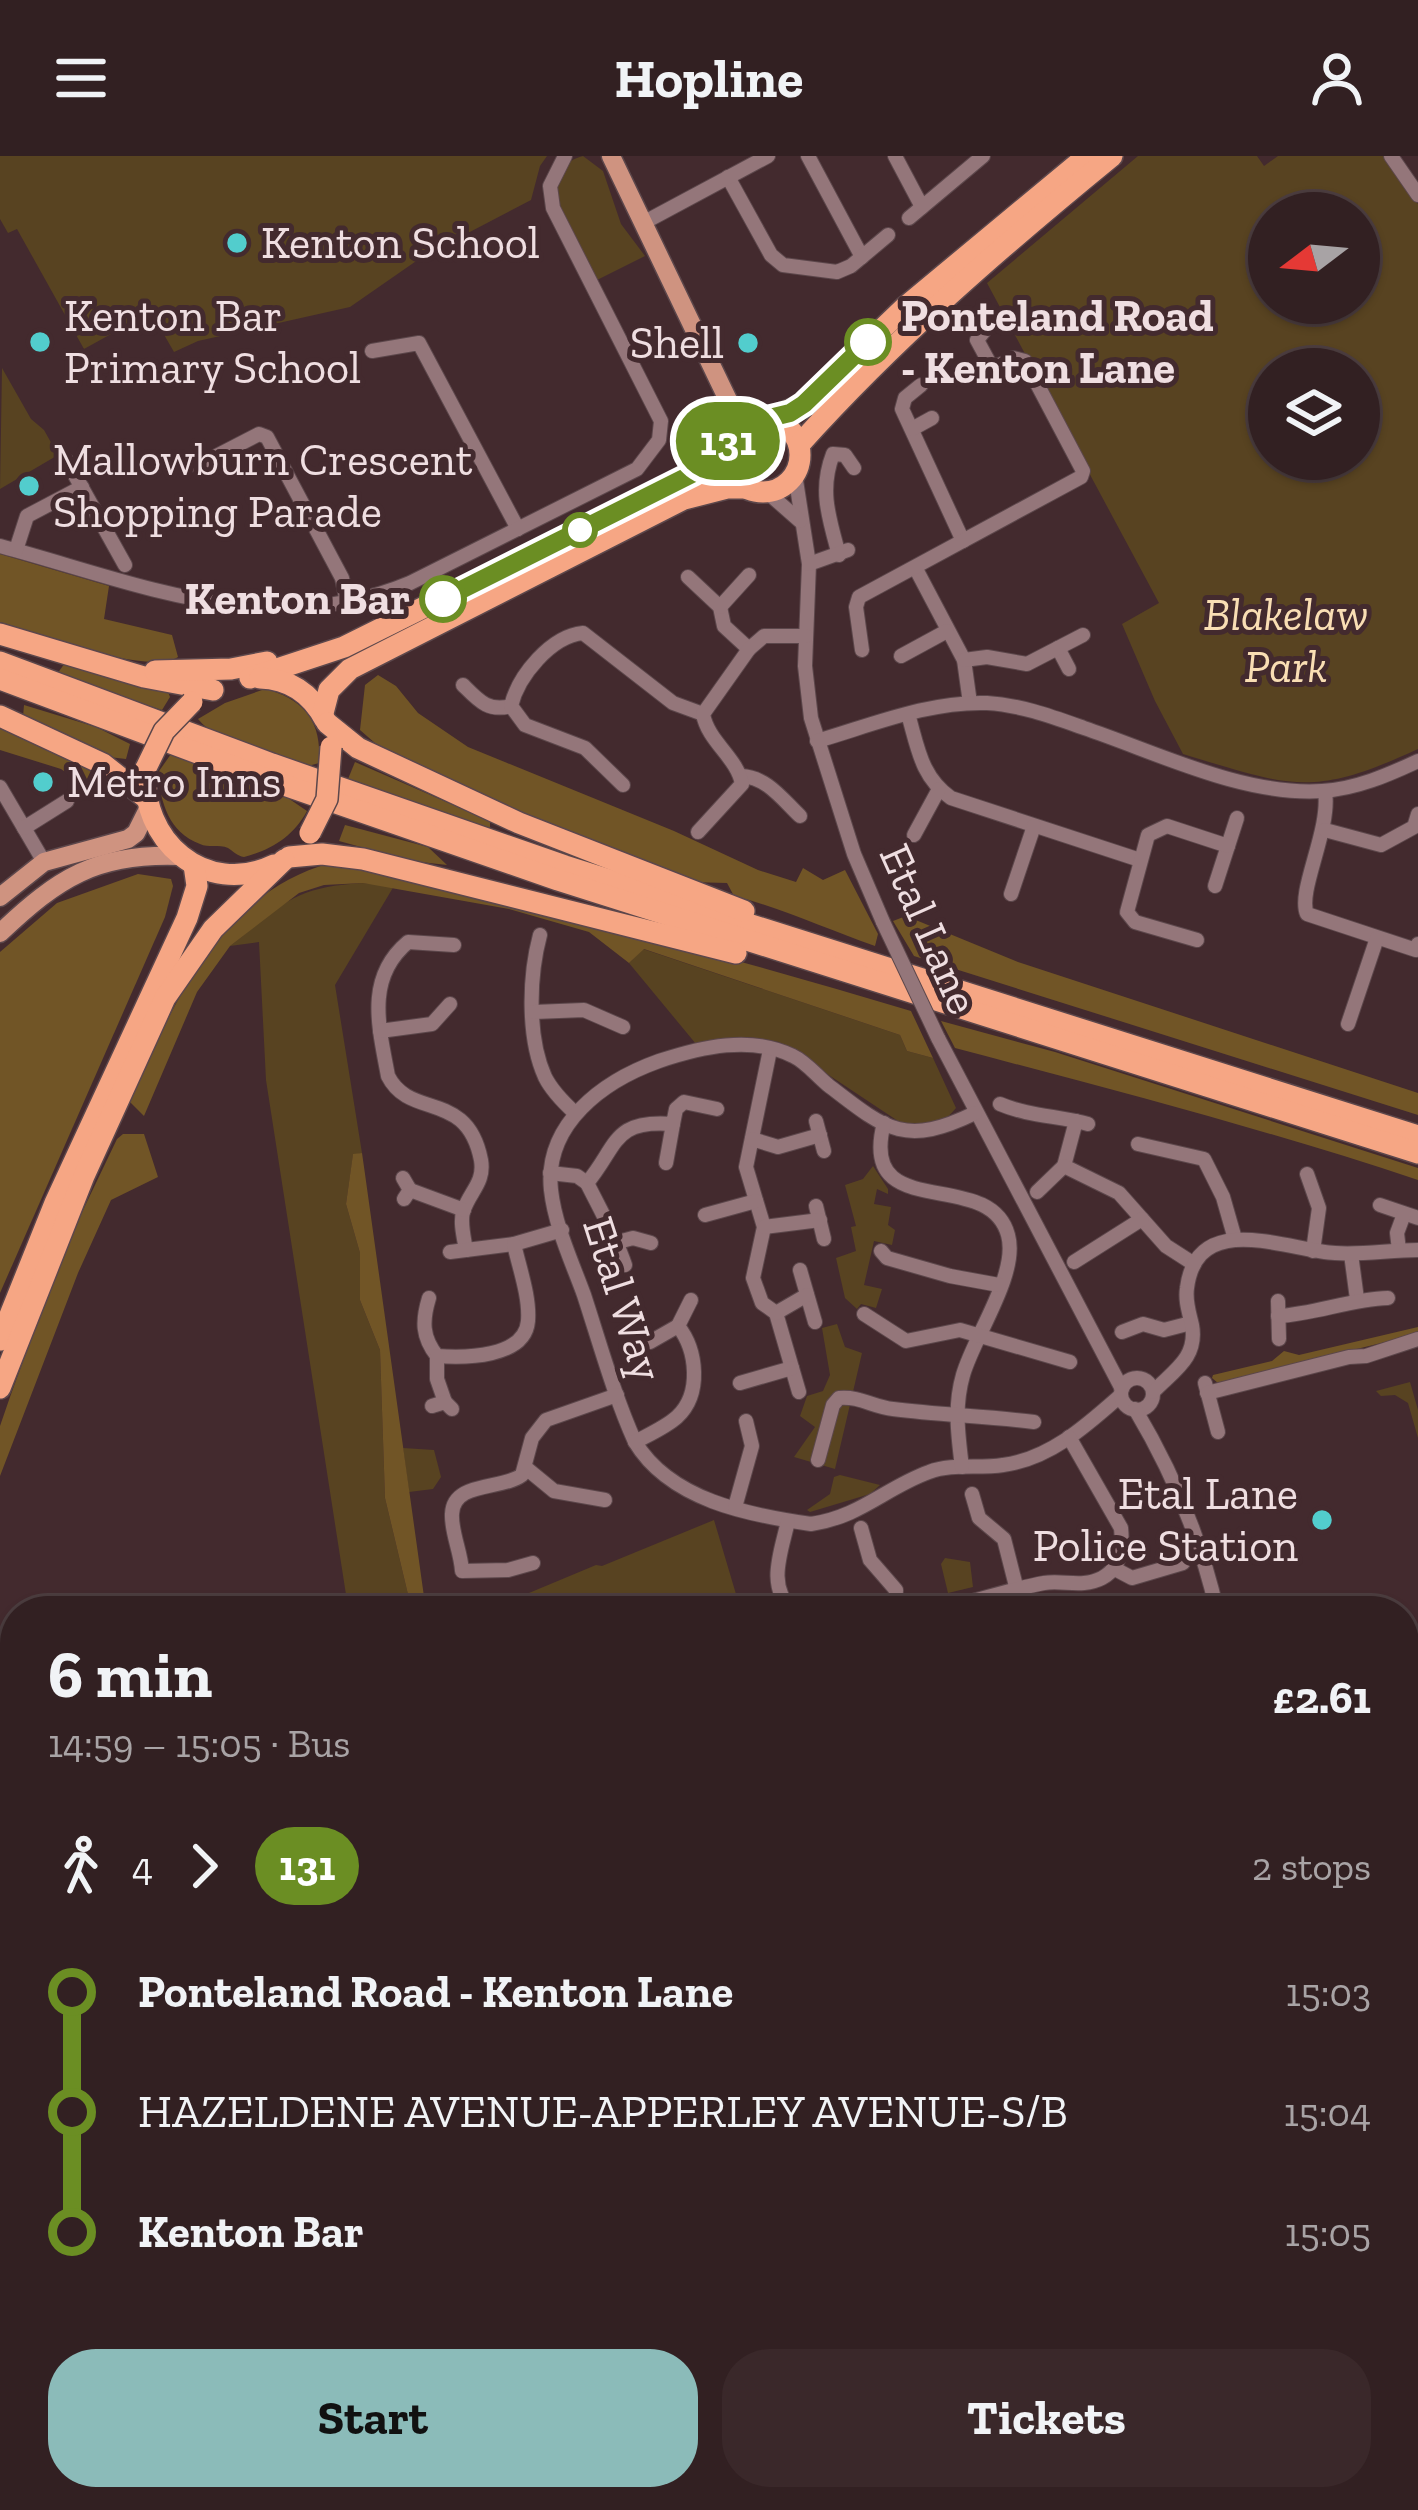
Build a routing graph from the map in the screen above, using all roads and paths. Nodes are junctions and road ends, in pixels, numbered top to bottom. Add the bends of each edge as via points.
1 (565, 156) edge
2 (611, 156) edge
3 (768, 156) edge
4 (808, 156) edge
5 (895, 156) edge
6 (983, 156) edge
7 (1087, 156) edge
8 (1112, 156) edge
9 (1391, 156) edge
10 (728, 177) junction
11 (1418, 195) edge
12 (922, 207) junction
13 (909, 218) dead end
14 (644, 223) junction
15 (888, 235) dead end
16 (862, 257) junction
17 (989, 325) dead end
18 (371, 351) dead end
19 (921, 385) dead end
20 (770, 418) junction
21 (932, 418) dead end
22 (740, 425) junction
23 (912, 429) junction
24 (799, 445) junction
25 (726, 447) junction
26 (67, 461) dead end
27 (205, 467) dead end
28 (854, 468) dead end
29 (795, 474) junction
30 (82, 487) junction
31 (756, 490) junction
32 (803, 526) junction
33 (518, 530) junction
34 (963, 541) junction
35 (8, 548) edge
36 (809, 564) junction
37 (125, 565) dead end
38 (916, 569) junction
39 (749, 575) dead end
40 (688, 577) dead end
41 (347, 602) junction
42 (720, 607) junction
43 (947, 631) junction
44 (0, 634) edge
45 (1083, 635) dead end
46 (806, 636) junction
47 (1058, 648) junction
48 (749, 649) junction
49 (862, 650) dead end
50 (328, 652) junction
51 (901, 656) dead end
52 (374, 657) junction
53 (964, 660) junction
54 (0, 662) edge
55 (113, 667) junction
56 (1070, 669) dead end
57 (250, 678) junction
58 (0, 680) edge
59 (463, 686) dead end
60 (213, 690) junction
61 (970, 703) junction
62 (511, 706) junction
63 (703, 714) junction
64 (908, 714) junction
65 (0, 716) edge
66 (325, 718) junction
67 (817, 740) junction
68 (385, 760) junction
69 (1418, 761) edge
70 (741, 776) junction
71 (623, 784) dead end
72 (0, 787) edge
73 (939, 789) junction
74 (1325, 791) junction
75 (68, 802) dead end
76 (147, 804) junction
77 (1418, 814) edge
78 (800, 816) dead end
79 (1237, 818) dead end
80 (1034, 826) junction
81 (24, 828) junction
82 (1325, 830) junction
83 (698, 832) dead end
84 (914, 835) dead end
85 (1228, 846) junction
86 (287, 858) junction
87 (1140, 860) junction
88 (186, 861) junction
89 (44, 862) junction
90 (1215, 886) dead end
91 (1011, 894) dead end
92 (0, 897) edge
93 (0, 933) edge
94 (540, 935) dead end
95 (1377, 938) junction
96 (1197, 940) dead end
97 (1418, 944) edge
98 (436, 962) dead end
99 (533, 962) junction
100 (550, 965) dead end
101 (869, 973) junction
102 (534, 1012) junction
103 (1348, 1024) dead end
104 (454, 1027) dead end
105 (622, 1027) dead end
106 (380, 1031) junction
107 (770, 1050) junction
108 (1000, 1104) dead end
109 (717, 1109) dead end
110 (575, 1113) junction
111 (975, 1113) junction
112 (1029, 1113) junction
113 (884, 1123) junction
114 (673, 1124) junction
115 (1025, 1130) dead end
116 (820, 1136) dead end
117 (1418, 1136) edge
118 (752, 1139) junction
119 (1138, 1144) dead end
120 (1158, 1149) junction
121 (1418, 1153) edge
122 (666, 1163) dead end
123 (1064, 1166) junction
124 (1155, 1166) dead end
125 (550, 1173) junction
126 (1307, 1174) dead end
127 (587, 1183) junction
128 (406, 1189) dead end
129 (1036, 1192) dead end
130 (756, 1201) junction
131 (1380, 1205) dead end
132 (464, 1210) junction
133 (705, 1215) dead end
134 (1411, 1216) edge
135 (1142, 1220) junction
136 (764, 1227) junction
137 (562, 1230) junction
138 (824, 1239) dead end
139 (1234, 1239) junction
140 (618, 1242) junction
141 (651, 1243) dead end
142 (514, 1244) junction
143 (1399, 1250) junction
144 (1418, 1250) edge
145 (881, 1251) dead end
146 (1313, 1251) junction
147 (1351, 1254) junction
148 (1074, 1262) dead end
149 (1194, 1264) junction
150 (625, 1265) dead end
151 (800, 1270) dead end
152 (999, 1285) junction
153 (807, 1295) junction
154 (429, 1298) dead end
155 (1388, 1298) dead end
156 (1357, 1299) junction
157 (691, 1300) dead end
158 (776, 1313) junction
159 (864, 1314) dead end
160 (815, 1322) dead end
161 (1191, 1323) junction
162 (678, 1326) junction
163 (1122, 1332) dead end
164 (977, 1337) junction
165 (1279, 1339) dead end
166 (1418, 1339) edge
167 (0, 1340) edge
168 (650, 1342) dead end
169 (437, 1356) junction
170 (1070, 1362) dead end
171 (792, 1368) junction
172 (740, 1383) dead end
173 (0, 1388) edge
174 (800, 1392) dead end
175 (1136, 1394) junction
176 (617, 1395) junction
177 (443, 1406) dead end
178 (957, 1412) junction
179 (746, 1421) dead end
180 (1034, 1422) dead end
181 (1218, 1432) dead end
182 (1069, 1437) junction
183 (634, 1442) junction
184 (818, 1460) dead end
185 (962, 1467) junction
186 (526, 1468) junction
187 (439, 1487) dead end
188 (971, 1493) dead end
189 (456, 1500) junction
190 (604, 1500) dead end
191 (735, 1507) junction
192 (788, 1521) junction
193 (861, 1528) dead end
194 (1183, 1563) dead end
195 (1113, 1568) junction
196 (525, 1585) dead end
197 (1018, 1590) junction
198 (781, 1596) edge
199 (895, 1596) edge
200 (993, 1596) edge
201 (1212, 1596) edge

1 - 33 street via 553,174 553,208 654,401 659,440 637,469
2 - 14 main road
3 - 10 street
4 - 16 street
5 - 12 street
6 - 12 street
7 - 20 highway via 904,307 804,404
8 - 24 highway via 890,348
9 - 11 street
10 - 14 street
10 - 16 street via 784,265 837,272
12 - 13 street
14 - 22 main road
15 - 16 street
17 - 34 street via 977,340 990,364 1024,361 1083,471
18 - 33 street via 419,343
19 - 23 street via 902,409
20 - 22 highway
20 - 24 highway
21 - 23 street
22 - 25 highway
23 - 34 street
24 - 29 highway
25 - 31 highway via 731,475
25 - 50 highway via 675,482
26 - 30 street
27 - 41 street via 259,434 267,437
28 - 36 street via 833,454 824,483 844,552
29 - 31 highway
29 - 32 street, Etal Lane
30 - 35 street via 27,517
30 - 37 street
31 - 32 street
31 - 52 highway via 685,499
32 - 36 street, Etal Lane
33 - 41 street via 399,588
34 - 38 street
35 - 41 street via 235,608
36 - 46 street, Etal Lane
38 - 43 street
38 - 49 street via 859,597
39 - 42 street
40 - 42 street
42 - 48 street via 724,626
43 - 51 street
43 - 53 street
44 - 55 highway
45 - 47 street
46 - 48 street via 764,636
46 - 67 street, Etal Lane
47 - 53 street via 1027,664
47 - 56 street
48 - 63 street
50 - 55 highway via 231,669
50 - 57 highway
52 - 66 highway via 338,678
52 - 68 highway via 344,688 338,712
53 - 61 street
54 - 101 highway
55 - 60 highway
57 - 60 highway
57 - 66 highway via 291,684
58 - 101 highway via 357,811
59 - 62 street via 486,707
60 - 76 highway, bridge via 164,731 146,769
61 - 64 street
61 - 74 street via 1039,712 1263,786
62 - 63 street via 524,677 561,638 583,633 673,703
62 - 71 street via 525,724 585,748
63 - 70 street
64 - 67 street
64 - 73 street via 924,770
65 - 76 highway via 103,764
66 - 68 highway via 345,740
66 - 86 highway, bridge via 332,747 327,799
67 - 111 street, Etal Lane, bridge via 854,854
68 - 101 highway via 519,823 790,927
69 - 74 street
70 - 78 street via 768,785
70 - 83 street
72 - 81 street
73 - 80 street
73 - 84 street
74 - 82 street
75 - 81 street
76 - 88 highway via 159,835
76 - 89 main road via 128,838
77 - 82 street via 1414,827 1381,845
79 - 85 street
80 - 87 street
80 - 91 street
81 - 89 street
82 - 95 street via 1303,908 1316,920
85 - 87 street via 1159,827
85 - 90 street
86 - 88 highway via 230,875
86 - 101 highway via 363,859 801,970
86 - 173 highway via 213,929 165,998
87 - 96 street via 1126,904 1130,918
88 - 93 main road via 114,858
88 - 167 highway via 197,886 187,918
89 - 92 main road
94 - 99 street
95 - 97 street via 1416,950
95 - 103 street
98 - 106 street via 447,944 402,947 377,989
99 - 100 street
99 - 102 street
101 - 117 highway
101 - 121 highway
102 - 105 street via 584,1010
102 - 110 street via 546,1080
104 - 106 street via 445,1010 432,1024
106 - 132 street via 394,1087 465,1121 477,1145 482,1178
107 - 110 street via 712,1046 672,1057 624,1077
107 - 113 street via 795,1056
107 - 118 street
108 - 112 street
109 - 114 street via 684,1102
110 - 125 street, Etal Way
111 - 113 street via 927,1134
111 - 175 street, Etal Lane via 1093,1333
112 - 115 street
112 - 123 street via 1082,1122
113 - 152 street via 878,1144 896,1183 985,1204 997,1214 1010,1249
114 - 122 street
114 - 127 street via 620,1134
116 - 118 street via 778,1147
118 - 130 street via 746,1167
119 - 120 street
120 - 124 street
120 - 139 street via 1204,1159
123 - 129 street
123 - 135 street via 1119,1193
125 - 127 street
125 - 137 street, Etal Way
126 - 146 street via 1319,1208
127 - 140 street
128 - 132 street
130 - 133 street
130 - 136 street
131 - 134 street
132 - 142 street via 458,1251
134 - 143 street via 1397,1233
135 - 148 street
135 - 149 street
136 - 138 street via 818,1213
136 - 158 street via 753,1278 762,1303
137 - 142 street
137 - 176 street, Etal Way
139 - 146 street
139 - 149 street
140 - 141 street
140 - 150 street
142 - 169 street via 526,1331 482,1356
143 - 144 street
143 - 147 street
145 - 152 street
146 - 147 street
147 - 156 street
149 - 161 street via 1186,1294
151 - 153 street
152 - 164 street
153 - 158 street
153 - 160 street
154 - 169 street via 424,1336
155 - 156 street
156 - 165 street via 1301,1315 1278,1308
157 - 162 street
158 - 171 street
159 - 164 street via 905,1342 960,1330
161 - 163 street
161 - 175 street, Etal Way via 1188,1358
162 - 168 street
162 - 183 street via 694,1362 687,1404
164 - 170 street
164 - 178 street
166 - 181 street via 1206,1388
169 - 177 street
171 - 172 street
171 - 174 street
175 - 182 street, Etal Way
175 - 201 street, Etal Lane
176 - 183 street, Etal Way
176 - 186 street via 546,1420
178 - 180 street
178 - 184 street via 839,1398
178 - 185 street
179 - 191 street via 752,1446
182 - 185 street, Etal Way via 1022,1462
182 - 195 street via 1121,1528
183 - 191 street, Etal Way via 681,1489
185 - 192 street, Etal Way via 933,1470 833,1521
186 - 189 street via 513,1481
186 - 190 street via 580,1502
187 - 189 street
188 - 197 street via 979,1518 1004,1539
189 - 196 street via 460,1577 526,1565
191 - 192 street, Etal Way
192 - 198 street
193 - 199 street via 870,1560
194 - 195 street via 1132,1577
195 - 197 street via 1076,1585
197 - 200 street

